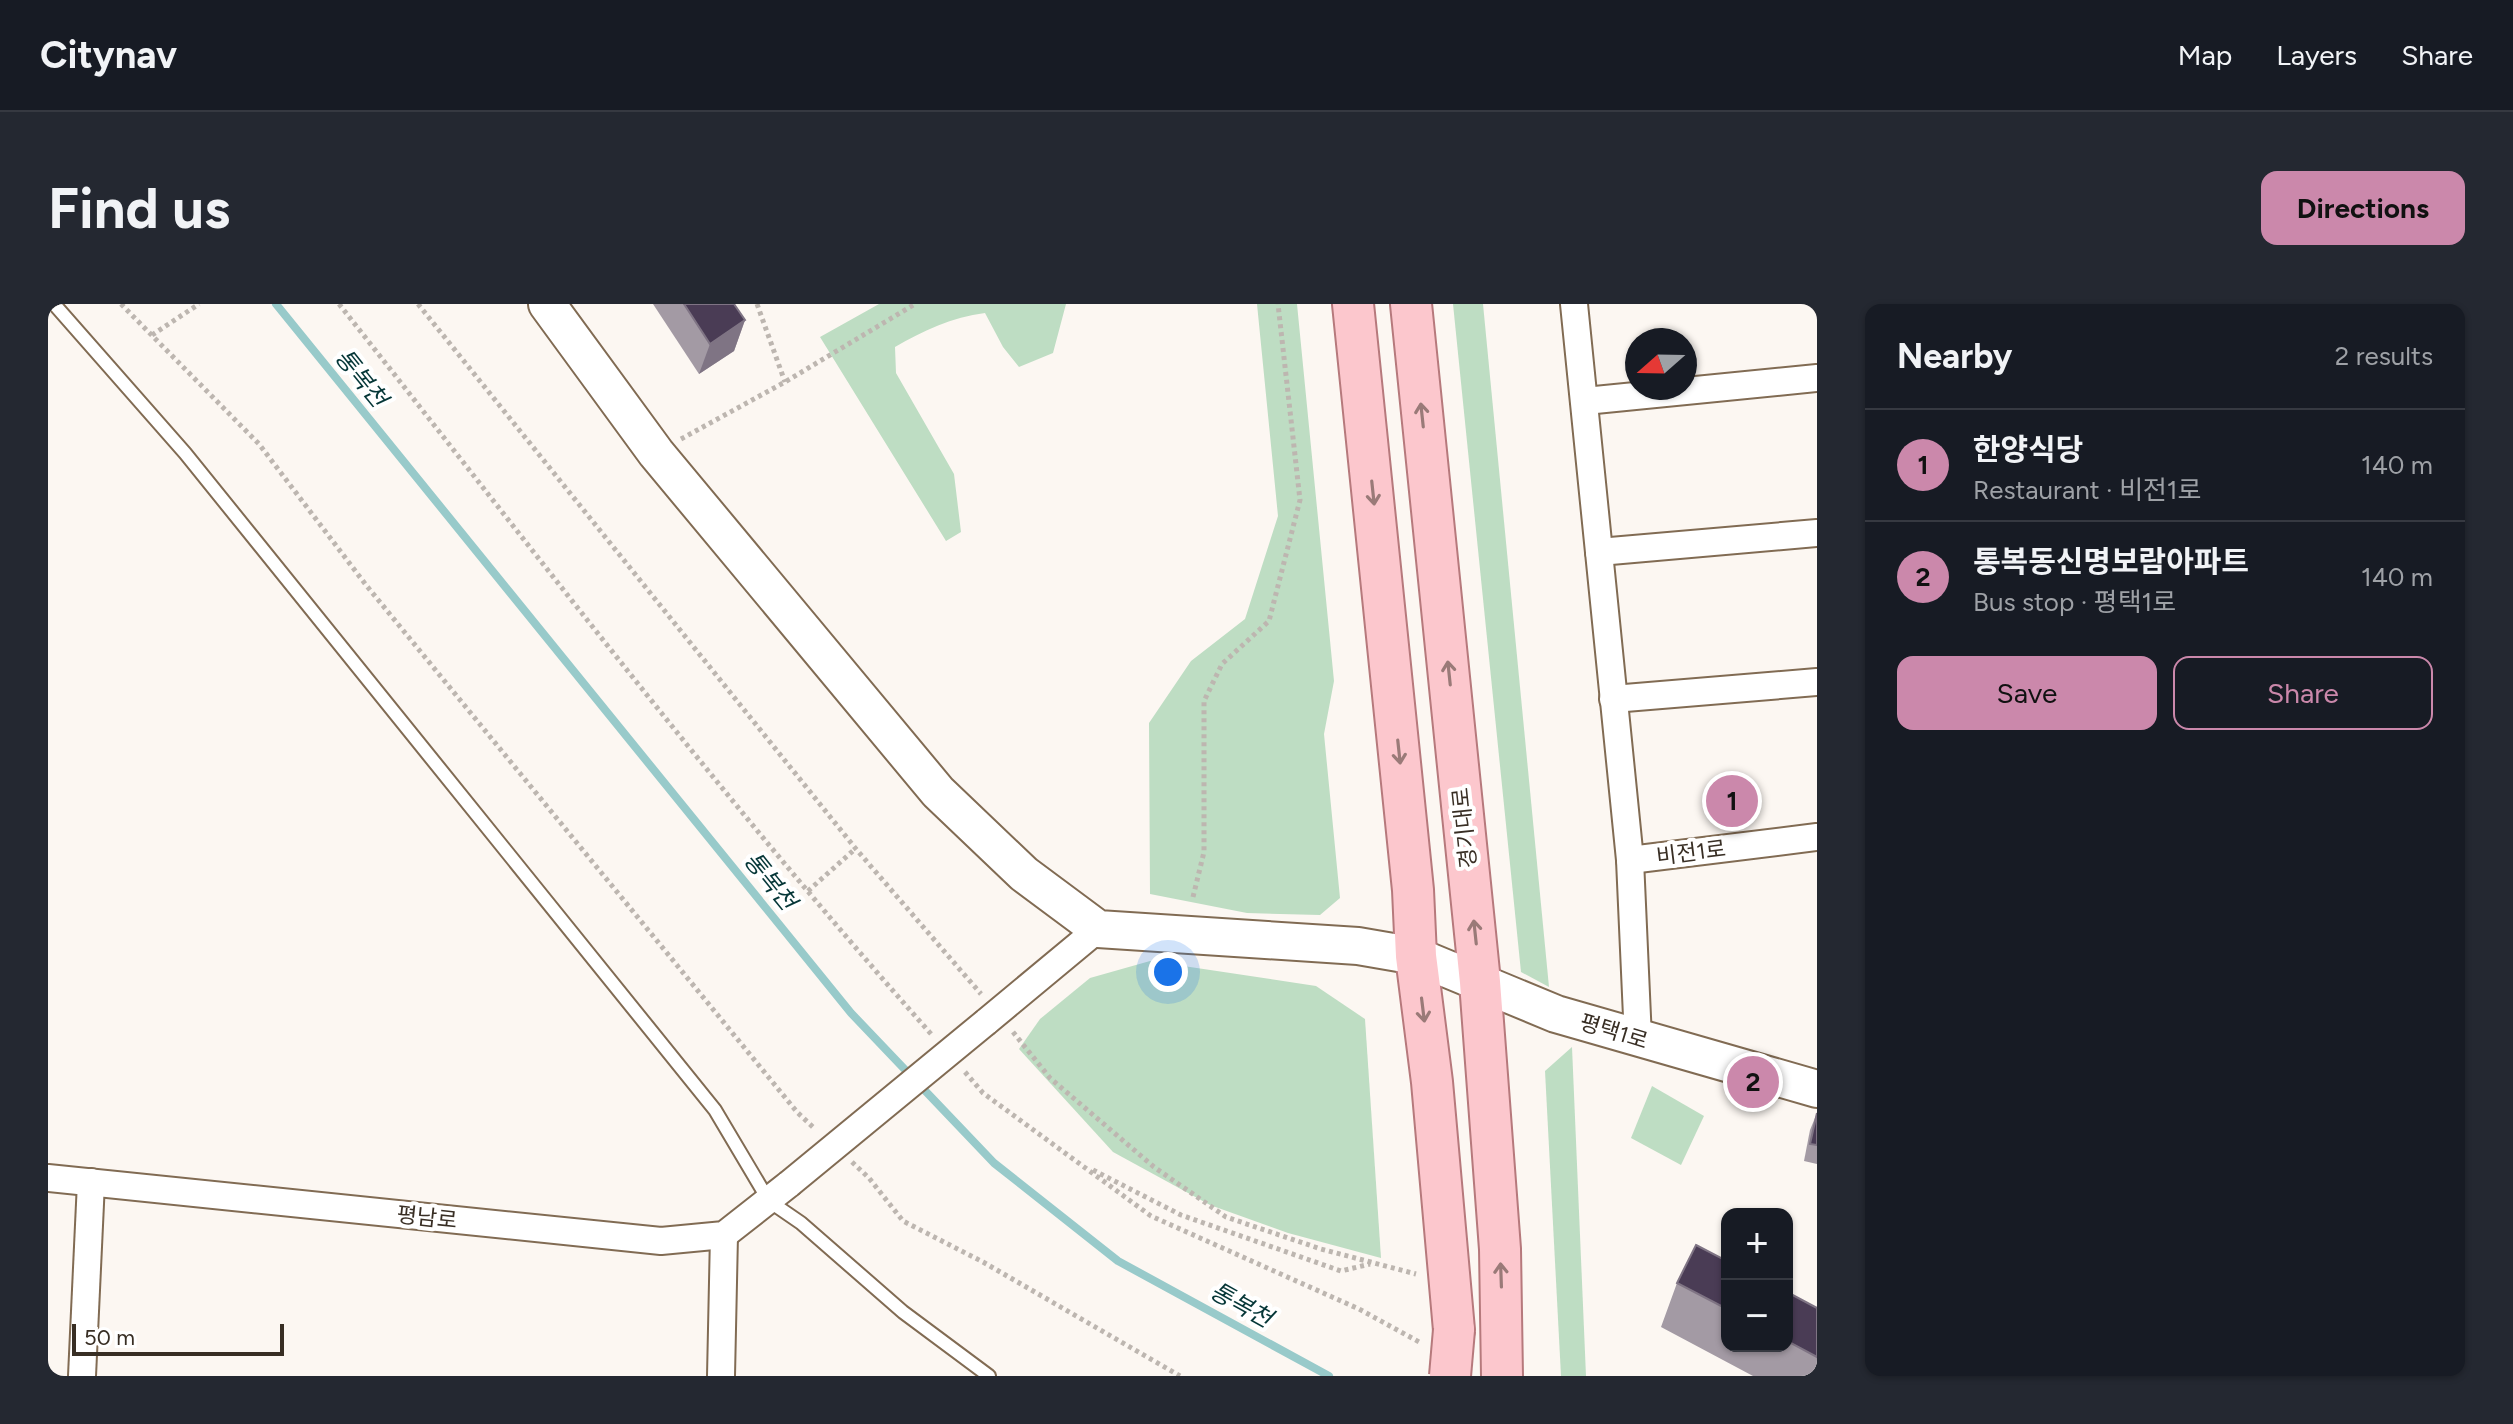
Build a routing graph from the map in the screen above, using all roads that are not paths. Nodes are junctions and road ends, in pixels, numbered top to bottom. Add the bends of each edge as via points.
1 (54, 304) edge
2 (547, 304) edge
3 (1353, 304) edge
4 (1411, 304) edge
5 (1574, 304) edge
6 (1817, 378) edge
7 (1585, 401) junction
8 (1817, 533) edge
9 (1599, 552) junction
10 (1817, 682) edge
11 (1613, 699) junction
12 (1817, 837) edge
13 (1630, 860) junction
14 (1098, 929) junction
15 (1416, 956) junction
16 (1480, 982) junction
17 (1638, 1039) junction
18 (1817, 1067) edge
19 (1767, 1075) junction
20 (1817, 1089) edge
21 (48, 1178) edge
22 (91, 1182) junction
23 (779, 1192) junction
24 (724, 1235) junction
25 (1444, 1351) edge
26 (1503, 1364) edge
27 (82, 1376) edge
28 (721, 1376) edge
29 (989, 1376) edge

1 - 23 lane via 185,453
2 - 14 street via 656,453 938,792 1024,874
3 -> 15 main road
16 -> 4 main road, 경기대로
5 - 7 street, 비전1로
6 - 7 street
7 - 9 street, 비전1로
8 - 9 street
9 - 11 street, 비전1로
10 - 11 street
11 - 13 street, 비전1로
12 - 13 street, 비전1로
13 - 17 street
14 - 15 street, 평택1로 via 1358,946
14 - 23 street, bridge
15 - 16 street, 평택1로
15 -> 25 main road via 1450,1283
16 - 17 street, 평택1로 via 1556,1014
26 -> 16 main road, 경기대로
17 - 19 street, 평택1로
18 - 19 street
19 - 20 street, 평택1로
21 - 22 street, 평남로
22 - 24 street, 평남로 via 661,1241
22 - 27 street
23 - 24 street
23 - 29 lane via 801,1223 903,1312
24 - 28 street

